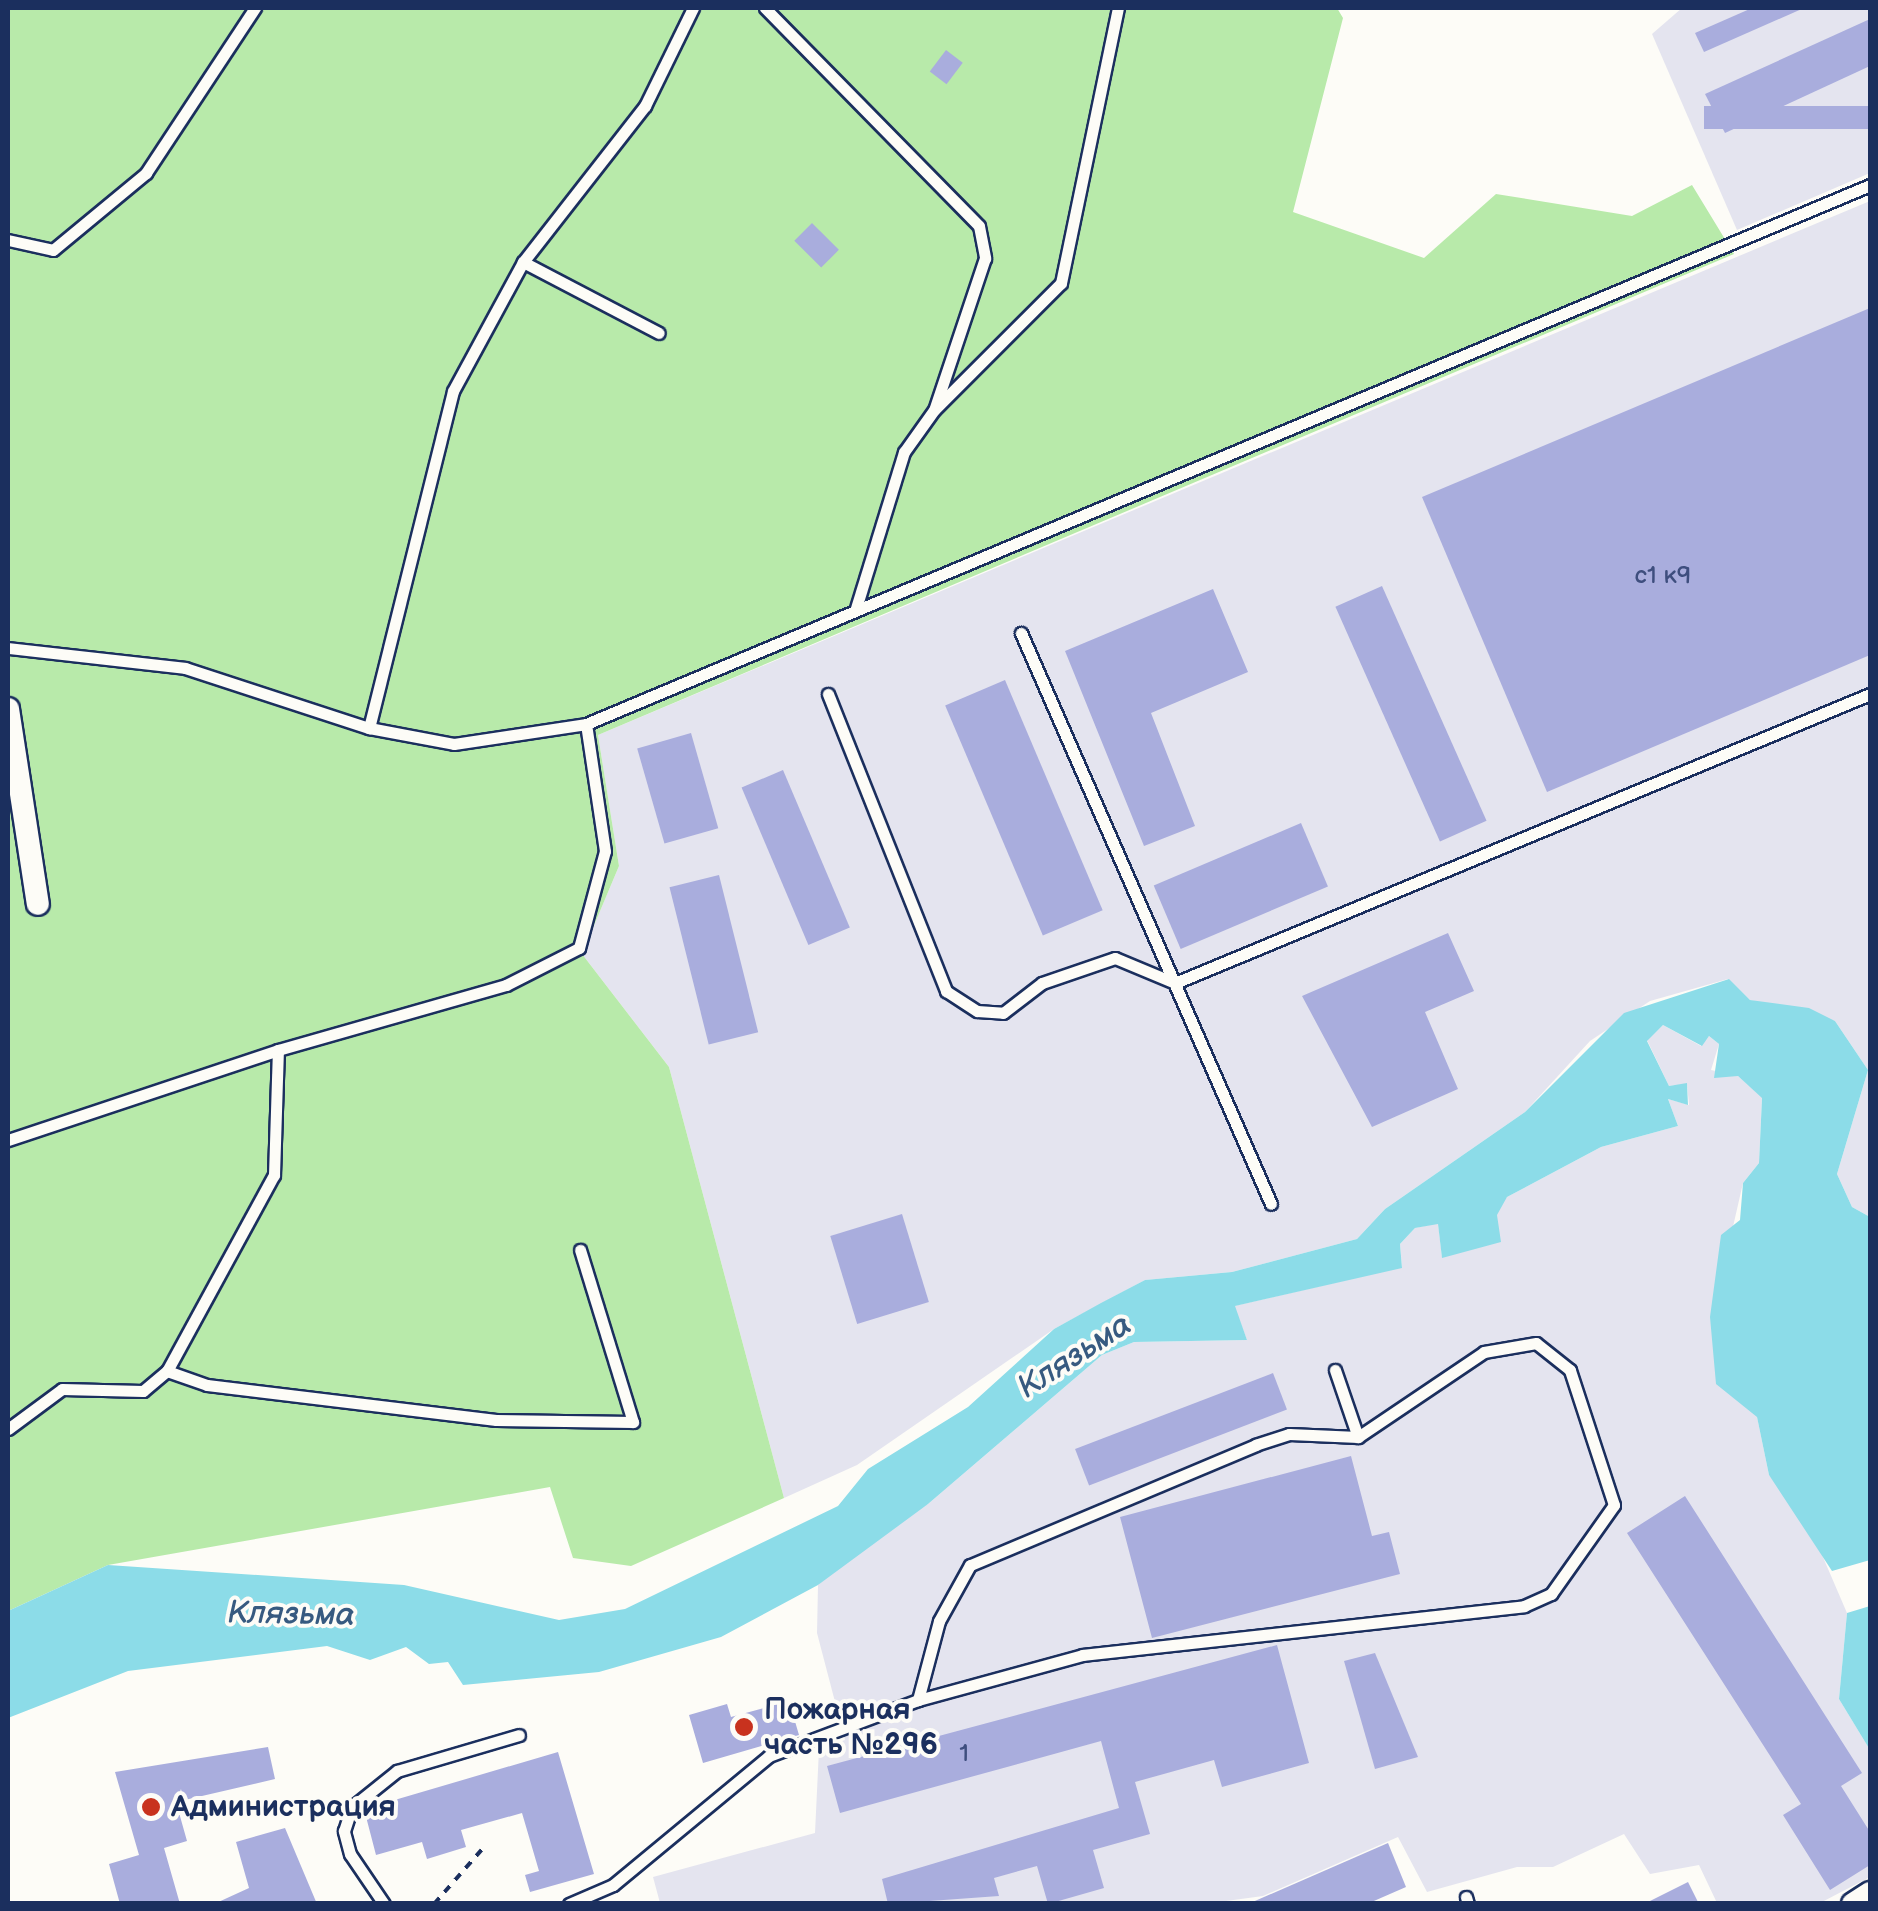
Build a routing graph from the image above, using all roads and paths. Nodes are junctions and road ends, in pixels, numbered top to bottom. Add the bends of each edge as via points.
1 (255, 8) edge
2 (693, 8) edge
3 (765, 8) edge
4 (1118, 8) edge
5 (1870, 186) edge
6 (8, 240) edge
7 (524, 262) junction
8 (658, 333) dead end
9 (934, 410) junction
10 (856, 608) junction
11 (1021, 633) dead end
12 (8, 648) edge
13 (828, 694) dead end
14 (1870, 694) edge
15 (8, 709) edge
16 (586, 724) junction
17 (369, 728) junction
18 (38, 904) dead end
19 (1175, 984) junction
20 (278, 1050) junction
21 (8, 1140) edge
22 (1272, 1204) dead end
23 (580, 1250) dead end
24 (167, 1370) junction
25 (1335, 1370) dead end
26 (8, 1429) edge
27 (1358, 1436) junction
28 (918, 1700) junction
29 (519, 1735) dead end
30 (484, 1847) dead end
31 (1870, 1892) edge
32 (384, 1904) edge
33 (434, 1904) edge
34 (569, 1904) edge
35 (1853, 1904) edge

1 - 6 lane via 146,173 52,250
2 - 7 lane via 644,106
3 - 9 lane via 979,226 985,258
4 - 9 lane via 1061,283
5 - 10 lane
7 - 8 lane
7 - 17 lane via 452,391
9 - 10 lane via 904,452
10 - 16 lane
11 - 19 lane
12 - 17 lane via 185,668
13 - 19 lane via 946,991 978,1011 1003,1013 1042,984 1115,958
14 - 19 lane
15 - 18 street
16 - 17 lane via 454,744
16 - 20 lane via 604,851 578,948 506,984
19 - 22 lane
20 - 21 lane
20 - 24 lane via 274,1174
23 - 24 lane via 633,1422 496,1420 207,1384
24 - 26 lane via 143,1391 62,1390
25 - 27 lane
27 - 28 lane via 1289,1434 1256,1444 970,1565 938,1620
27 - 28 lane via 1484,1352 1536,1343 1570,1370 1614,1505 1552,1594 1524,1606 1082,1655
28 - 34 lane via 769,1756 613,1885
29 - 32 lane via 397,1771 352,1807 344,1831 350,1854
30 - 33 path
31 - 35 street

